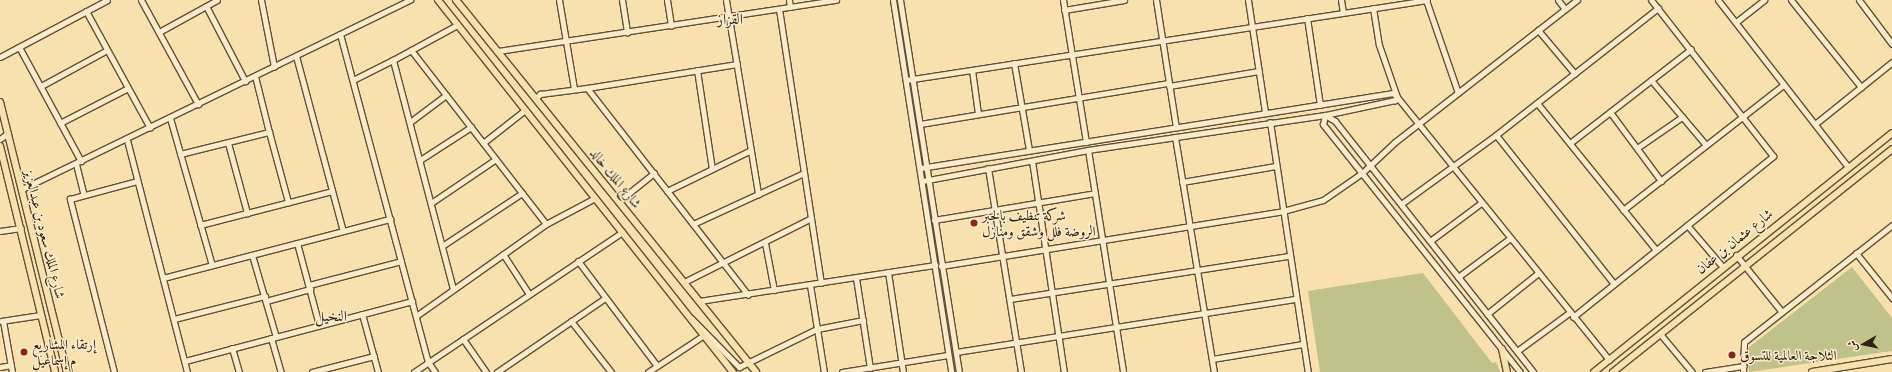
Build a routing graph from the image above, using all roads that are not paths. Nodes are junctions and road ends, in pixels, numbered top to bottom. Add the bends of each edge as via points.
1 (106, 0) edge
2 (141, 0) edge
3 (217, 0) edge
4 (261, 0) edge
5 (410, 0) edge
6 (438, 0) edge
7 (456, 0) edge
8 (559, 0) edge
9 (622, 0) edge
10 (667, 0) edge
11 (726, 0) edge
12 (789, 0) edge
13 (832, 0) edge
14 (836, 0) edge
15 (893, 0) edge
16 (900, 0) edge
17 (1063, 0) edge
18 (1124, 0) edge
19 (1156, 0) edge
20 (1248, 0) edge
21 (1341, 0) edge
22 (1427, 0) edge
23 (1558, 0) edge
24 (1577, 0) edge
25 (1651, 0) edge
26 (1718, 0) edge
27 (1764, 0) edge
28 (1791, 0) edge
29 (1867, 0) edge
30 (1860, 2) edge
31 (206, 6) junction
32 (790, 7) junction
33 (1373, 8) junction
34 (1658, 8) junction
35 (779, 9) junction
36 (1064, 10) junction
37 (1565, 10) junction
38 (86, 11) junction
39 (1343, 12) junction
40 (728, 17) junction
41 (1307, 18) junction
42 (1736, 22) junction
43 (458, 25) junction
44 (671, 26) junction
45 (1252, 26) junction
46 (1538, 30) junction
47 (159, 32) junction
48 (626, 33) junction
49 (340, 34) junction
50 (1162, 40) junction
51 (566, 42) junction
52 (1892, 44) edge
53 (19, 47) junction
54 (1691, 49) junction
55 (107, 50) junction
56 (411, 50) junction
57 (498, 51) junction
58 (1072, 54) junction
59 (296, 56) junction
60 (0, 57) edge
61 (394, 60) junction
62 (1892, 62) edge
63 (1014, 63) junction
64 (737, 64) junction
65 (274, 67) junction
66 (973, 69) junction
67 (697, 70) junction
68 (1259, 71) junction
69 (1574, 74) junction
70 (255, 76) junction
71 (913, 79) junction
72 (352, 80) junction
73 (906, 80) junction
74 (1651, 80) junction
75 (245, 81) junction
76 (1169, 84) junction
77 (1784, 84) junction
78 (41, 86) junction
79 (1861, 87) junction
80 (128, 88) junction
81 (587, 88) junction
82 (574, 89) junction
83 (1458, 93) junction
84 (446, 95) junction
85 (1397, 97) junction
86 (536, 98) junction
87 (1079, 98) junction
88 (0, 102) edge
89 (1537, 103) junction
90 (198, 104) junction
91 (1320, 105) junction
92 (1022, 107) junction
93 (526, 110) junction
94 (1610, 112) junction
95 (1265, 113) junction
96 (979, 114) junction
97 (1325, 115) junction
98 (1744, 115) junction
99 (1682, 117) junction
100 (170, 118) junction
101 (410, 122) junction
102 (1270, 122) junction
103 (60, 123) junction
104 (920, 124) junction
105 (1419, 124) junction
106 (1815, 124) junction
107 (471, 127) junction
108 (150, 128) junction
109 (1176, 128) junction
110 (0, 132) edge
111 (269, 132) junction
112 (8, 133) junction
113 (1892, 133) edge
114 (1496, 135) junction
115 (1175, 137) junction
116 (0, 139) edge
117 (126, 140) junction
118 (1086, 142) junction
119 (228, 143) junction
120 (483, 143) junction
121 (1570, 144) junction
122 (1706, 145) junction
123 (0, 146) edge
124 (1637, 148) junction
125 (751, 150) junction
126 (1029, 150) junction
127 (1088, 150) junction
128 (1892, 150) edge
129 (180, 154) junction
130 (496, 159) junction
131 (420, 160) junction
132 (1032, 161) junction
133 (79, 163) junction
134 (1370, 165) junction
135 (1452, 165) junction
136 (926, 166) junction
137 (1276, 166) junction
138 (1848, 166) junction
139 (920, 168) junction
140 (988, 168) junction
141 (712, 169) junction
142 (804, 173) junction
143 (1362, 173) junction
144 (654, 174) junction
145 (928, 179) junction
146 (1661, 180) junction
147 (137, 181) junction
148 (922, 181) junction
149 (1182, 182) junction
150 (22, 189) junction
151 (332, 191) junction
152 (667, 191) junction
153 (522, 193) junction
154 (1095, 193) junction
155 (758, 194) junction
156 (84, 195) junction
157 (595, 198) junction
158 (619, 201) junction
159 (288, 202) junction
160 (1038, 202) junction
161 (431, 203) junction
162 (1401, 204) junction
163 (1481, 204) junction
164 (995, 209) junction
165 (1623, 210) junction
166 (1282, 211) junction
167 (247, 213) junction
168 (811, 218) junction
169 (390, 219) junction
170 (934, 220) junction
171 (546, 224) junction
172 (693, 224) junction
173 (200, 225) junction
174 (1687, 225) junction
175 (1892, 225) edge
176 (1190, 226) junction
177 (22, 228) junction
178 (0, 231) edge
179 (343, 231) junction
180 (622, 232) junction
181 (1102, 238) junction
182 (1509, 239) junction
183 (1430, 241) junction
184 (297, 243) junction
185 (765, 243) junction
186 (442, 246) junction
187 (1044, 248) junction
188 (1656, 250) junction
189 (1856, 253) junction
190 (503, 254) junction
191 (252, 255) junction
192 (1002, 255) junction
193 (1736, 255) junction
194 (1289, 256) junction
195 (401, 261) junction
196 (578, 261) junction
197 (724, 262) junction
198 (212, 265) junction
199 (935, 265) junction
200 (941, 266) junction
201 (1722, 266) junction
202 (1745, 268) junction
203 (1197, 270) junction
204 (888, 272) junction
205 (1538, 274) junction
206 (1458, 277) junction
207 (163, 278) junction
208 (856, 278) junction
209 (684, 282) junction
210 (1109, 282) junction
211 (821, 283) junction
212 (1614, 284) junction
213 (810, 285) junction
214 (309, 287) junction
215 (453, 289) junction
216 (774, 290) junction
217 (1890, 291) edge
218 (1052, 293) junction
219 (529, 294) junction
220 (748, 295) junction
221 (605, 298) junction
222 (1892, 298) edge
223 (265, 299) junction
224 (1010, 299) junction
225 (1295, 299) junction
226 (412, 301) junction
227 (699, 301) junction
228 (1782, 312) junction
229 (362, 314) junction
230 (1204, 314) junction
231 (1487, 314) junction
232 (1572, 314) junction
233 (41, 315) junction
234 (416, 316) junction
235 (690, 318) junction
236 (174, 319) junction
237 (1, 320) edge
238 (863, 320) junction
239 (571, 321) junction
240 (320, 325) junction
241 (1116, 328) junction
242 (817, 329) junction
243 (704, 335) junction
244 (1661, 335) junction
245 (274, 337) junction
246 (1058, 337) junction
247 (463, 339) junction
248 (1016, 343) junction
249 (1303, 344) junction
250 (232, 348) junction
251 (1502, 349) junction
252 (1517, 351) junction
253 (956, 352) junction
254 (948, 355) junction
255 (374, 356) junction
256 (1212, 359) junction
257 (1892, 359) edge
258 (1609, 360) junction
259 (185, 361) junction
260 (747, 361) junction
261 (428, 362) junction
262 (902, 362) junction
263 (11, 365) junction
264 (657, 366) junction
265 (0, 367) edge
266 (873, 369) edge
267 (1744, 369) edge
268 (12, 372) edge
269 (56, 372) edge
270 (67, 372) edge
271 (114, 372) edge
272 (187, 372) edge
273 (239, 372) edge
274 (281, 372) edge
275 (312, 372) edge
276 (378, 372) edge
277 (414, 372) edge
278 (435, 372) edge
279 (486, 372) edge
280 (497, 372) edge
281 (611, 372) edge
282 (648, 372) edge
283 (734, 372) edge
284 (756, 372) edge
285 (824, 372) edge
286 (842, 372) edge
287 (903, 372) edge
288 (951, 372) edge
289 (959, 372) edge
290 (1021, 372) edge
291 (1064, 372) edge
292 (1123, 372) edge
293 (1214, 372) edge
294 (1308, 372) edge
295 (1507, 372) edge
296 (1520, 372) edge
297 (1533, 372) edge
298 (1594, 372) edge
299 (1614, 372) edge
300 (1692, 372) edge
301 (1705, 372) edge
302 (1812, 372) edge

1 - 38 street
2 - 47 street
3 - 31 street
4 - 65 street
5 - 49 street
6 - 43 main road, شارع الملك خالد
7 - 57 main road, شارع الملك خالد
8 - 51 street
9 - 48 street
10 - 44 street
11 - 40 street
12 - 32 street
13 - 14 street
13 - 32 street
15 - 73 street
16 - 71 street
17 - 36 street
18 - 36 street
19 - 50 street
20 - 45 street
21 - 39 street
22 - 33 street
22 - 83 street
23 - 37 street
24 - 37 street
25 - 34 street
26 - 42 street
27 - 42 street
28 - 79 street
29 - 30 street
30 - 52 street
31 - 47 street
31 - 75 street
32 - 35 street
33 - 39 street
33 - 85 street via 1379,45
34 - 54 street
34 - 69 street
35 - 40 street
35 - 142 street
36 - 58 street
37 - 46 street
38 - 53 street
38 - 55 street
39 - 41 street
40 - 44 street
40 - 64 street
41 - 45 street
41 - 91 street
42 - 77 street
43 - 56 street
43 - 93 main road, شارع الملك خالد
44 - 48 street
45 - 50 street
45 - 68 street
46 - 69 street
46 - 83 street
47 - 90 street
48 - 51 street
49 - 59 street
49 - 72 street
50 - 58 street
50 - 76 street
51 - 57 street
51 - 82 street
53 - 60 street
53 - 78 street
54 - 74 street
54 - 98 street
55 - 78 street
55 - 80 street
56 - 61 street
56 - 84 street
57 - 86 main road, شارع الملك خالد
58 - 63 street
58 - 87 street
59 - 65 street
59 - 151 street
61 - 72 street
61 - 101 street
62 - 79 street
63 - 66 street
63 - 92 street
64 - 67 street
64 - 125 street
65 - 70 street
66 - 71 street
66 - 96 street
67 - 81 street
67 - 141 street
68 - 76 street
68 - 95 street
69 - 89 street
70 - 75 street
70 - 111 street
71 - 73 street
71 - 104 street
72 - 169 street
73 - 139 street
74 - 94 street
74 - 99 street
75 - 90 street
76 - 87 street
76 - 109 street
77 - 98 street
77 - 106 street
78 - 103 street
79 - 106 street
80 - 103 street
80 - 108 street
81 - 82 street
81 - 144 street
82 - 86 street via 540,94
83 - 105 street
84 - 101 street
84 - 107 street
85 - 91 street via 1393,93
85 - 97 street via 1395,100
85 - 105 street
86 - 158 main road, شارع الملك خالد
87 - 92 street
87 - 118 street
88 - 112 main road, شارع الملك سعود بن عبدالعزيز
89 - 114 street
89 - 121 street
90 - 100 street
91 - 95 street
92 - 96 street
92 - 126 street
93 - 120 street
93 - 157 main road, شارع الملك خالد
94 - 121 street
94 - 124 street
95 - 109 street
96 - 104 street
97 - 102 street
97 - 134 street via 1335,121
97 - 143 street via 1323,124
98 - 122 street
98 - 174 street via 1773,156
99 - 122 street
99 - 124 street
100 - 108 street
100 - 129 street
101 - 131 street
102 - 115 street
102 - 137 street
103 - 133 street
104 - 136 street
105 - 134 street
105 - 135 street
106 - 138 street
107 - 120 street
107 - 131 street
108 - 117 street
109 - 118 street
110 - 112 street
111 - 119 street
111 - 159 street
112 - 116 street
112 - 150 main road, شارع الملك سعود بن عبدالعزيز
113 - 138 main road, شارع عثمان بن عفان
114 - 135 street
114 - 212 street
115 - 127 street
115 - 149 street
117 - 133 street
117 - 147 street
118 - 126 street
119 - 129 street
119 - 167 street
120 - 130 street
121 - 165 street
122 - 146 street
123 - 177 main road, شارع الملك سعود بن عبدالعزيز
124 - 146 street
125 - 141 street
125 - 155 street
126 - 136 street
127 - 132 street
127 - 154 street
128 - 202 main road, شارع عثمان بن عفان
129 - 173 street
130 - 153 street
130 - 161 street
131 - 161 street
132 - 140 street
132 - 160 street
133 - 150 street
133 - 156 street
134 - 143 street
134 - 162 street
135 - 162 street
135 - 163 street
136 - 139 street
136 - 145 street
137 - 149 street
137 - 166 street
138 - 193 main road, شارع عثمان بن عفان
139 - 148 street
140 - 145 street
140 - 164 street
141 - 152 street
142 - 155 street
142 - 168 street
143 - 166 street via 1322,200
143 - 251 street
144 - 152 street
144 - 158 street
145 - 148 street
145 - 170 street
146 - 165 street
147 - 156 street
147 - 207 street
148 - 199 street
149 - 176 street
150 - 270 main road, شارع الملك سعود بن عبدالعزيز
151 - 159 street
151 - 179 street
152 - 172 street
153 - 171 street
153 - 186 street
154 - 160 street
154 - 181 street
155 - 172 street
156 - 271 street via 70,199
157 - 171 street
157 - 180 main road, شارع الملك خالد
158 - 209 main road, شارع الملك خالد
159 - 167 street
160 - 164 street
160 - 187 street
161 - 186 street
162 - 183 street
163 - 182 street
163 - 183 street
164 - 170 street
164 - 192 street
165 - 188 street
166 - 176 street
166 - 194 street
167 - 173 street
168 - 185 street
168 - 211 street
169 - 179 street
169 - 195 street
170 - 200 street
171 - 190 street
172 - 197 street
173 - 198 street
174 - 188 street
174 - 201 street
175 - 189 street
176 - 181 street
176 - 203 street
177 - 178 street
177 - 233 main road, شارع الملك سعود بن عبدالعزيز
179 - 184 street
180 - 196 street
180 - 235 main road, شارع الملك خالد
181 - 187 street
181 - 210 street
182 - 205 street
182 - 206 street
183 - 206 street
184 - 191 street
184 - 214 street
185 - 197 street
185 - 216 street
186 - 215 street
187 - 192 street
187 - 218 street
188 - 212 street
189 - 217 street
189 - 228 street
190 - 215 street
190 - 219 street
191 - 198 street
191 - 223 street
192 - 200 street
192 - 224 street
193 - 201 main road, شارع عثمان بن عفان
193 - 202 street
194 - 203 street
194 - 225 street
195 - 214 street
195 - 226 street
196 - 219 street
196 - 221 street
197 - 209 street
197 - 220 street
198 - 207 street
199 - 204 street
199 - 254 street
200 - 253 street
201 - 258 main road, شارع عثمان بن عفان
202 - 228 street
202 - 244 main road, شارع عثمان بن عفان
203 - 210 street
203 - 230 street
204 - 208 street
204 - 262 street
205 - 231 street
205 - 232 street
206 - 231 street
207 - 236 street
208 - 211 street
208 - 238 street
209 - 227 main road, شارع الملك خالد
210 - 218 street
210 - 241 street
211 - 213 street
212 - 232 street
213 - 216 street
213 - 242 street
214 - 223 street
214 - 240 street
215 - 234 street
216 - 220 street
217 - 222 street
218 - 224 street
218 - 246 street
219 - 247 street
220 - 227 street
221 - 239 street
221 - 264 street
223 - 236 street
223 - 245 street
224 - 248 street
225 - 230 street
225 - 249 street
226 - 229 street
226 - 234 street
227 - 260 main road, شارع الملك خالد
228 - 267 street via 1744,342
229 - 240 street
229 - 255 street
230 - 241 street
230 - 256 street
231 - 252 street
232 - 252 street
232 - 258 street
233 - 237 street
233 - 269 main road, شارع الملك سعود بن عبدالعزيز
234 - 261 street
235 - 243 main road, شارع الملك خالد
235 - 260 street via 740,367
236 - 259 street
237 - 263 street
238 - 242 street
238 - 266 street
239 - 280 street
239 - 281 street
240 - 245 street
241 - 246 street
241 - 292 street
242 - 260 street
242 - 285 street
243 - 264 street
243 - 283 main road, شارع الملك خالد
244 - 299 main road, شارع عثمان بن عفان
244 - 300 street
245 - 250 street
245 - 274 street
246 - 248 street
246 - 291 street
247 - 261 street
247 - 279 street
248 - 253 street
248 - 290 street
249 - 256 street
249 - 294 street
250 - 259 street
250 - 273 street
251 - 295 main road
251 - 296 street
252 - 297 street
253 - 289 street
254 - 262 street
254 - 288 street
255 - 275 street
255 - 276 street
256 - 293 street
257 - 302 main road
258 - 298 main road, شارع عثمان بن عفان
259 - 272 street
260 - 284 main road, شارع الملك خالد
261 - 277 street
261 - 278 street
262 - 266 street
262 - 287 street
263 - 265 street
263 - 268 street
264 - 282 street
266 - 286 street
267 - 301 street

